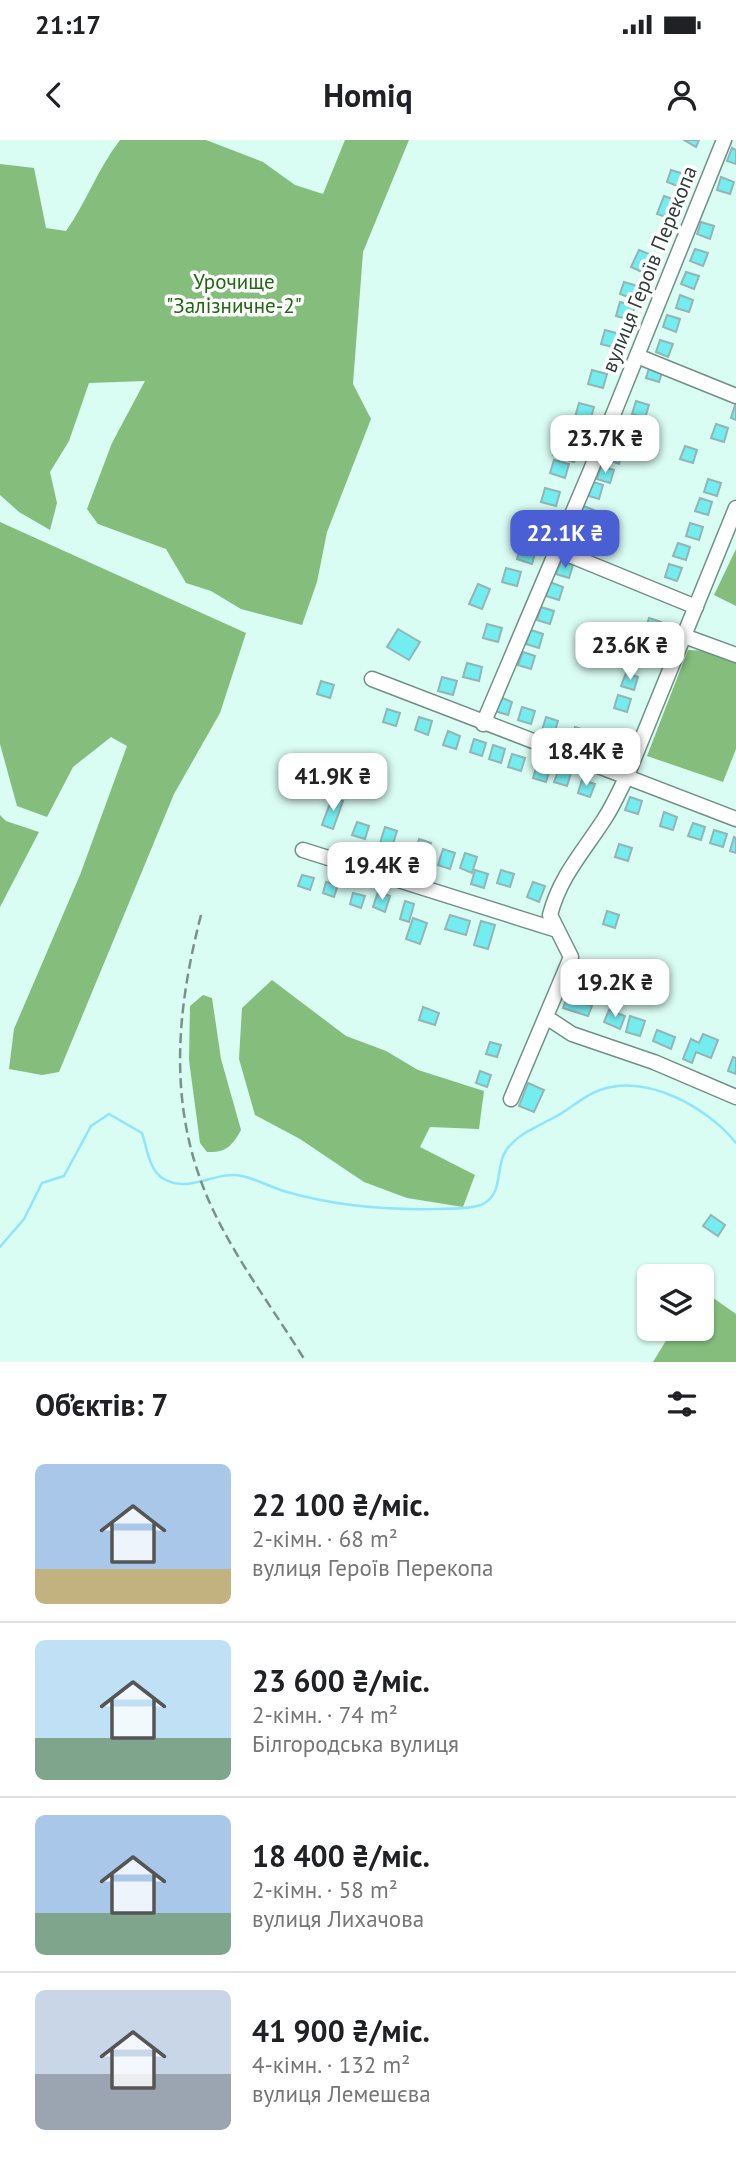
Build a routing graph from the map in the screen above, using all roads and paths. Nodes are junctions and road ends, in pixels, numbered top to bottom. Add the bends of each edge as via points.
1 (723, 140) edge
2 (637, 356) junction
3 (736, 396) edge
4 (736, 508) edge
5 (557, 550) junction
6 (696, 607) junction
7 (684, 636) junction
8 (736, 655) edge
9 (372, 679) dead end
10 (483, 724) junction
11 (626, 778) junction
12 (736, 819) edge
13 (303, 850) dead end
14 (555, 926) junction
15 (546, 1017) junction
16 (736, 1097) edge
17 (511, 1099) dead end

1 - 2 street, вулиця Героїв Перекопа
2 - 3 street
2 - 5 street, вулиця Героїв Перекопа
4 - 6 street
5 - 6 street
5 - 10 street, вулиця Героїв Перекопа
6 - 7 street
7 - 8 street
7 - 11 street
9 - 10 street
10 - 11 street
11 - 12 street
11 - 14 street via 563,880 550,915
13 - 14 street
14 - 15 street via 571,957
15 - 16 street via 572,1034
15 - 17 street

